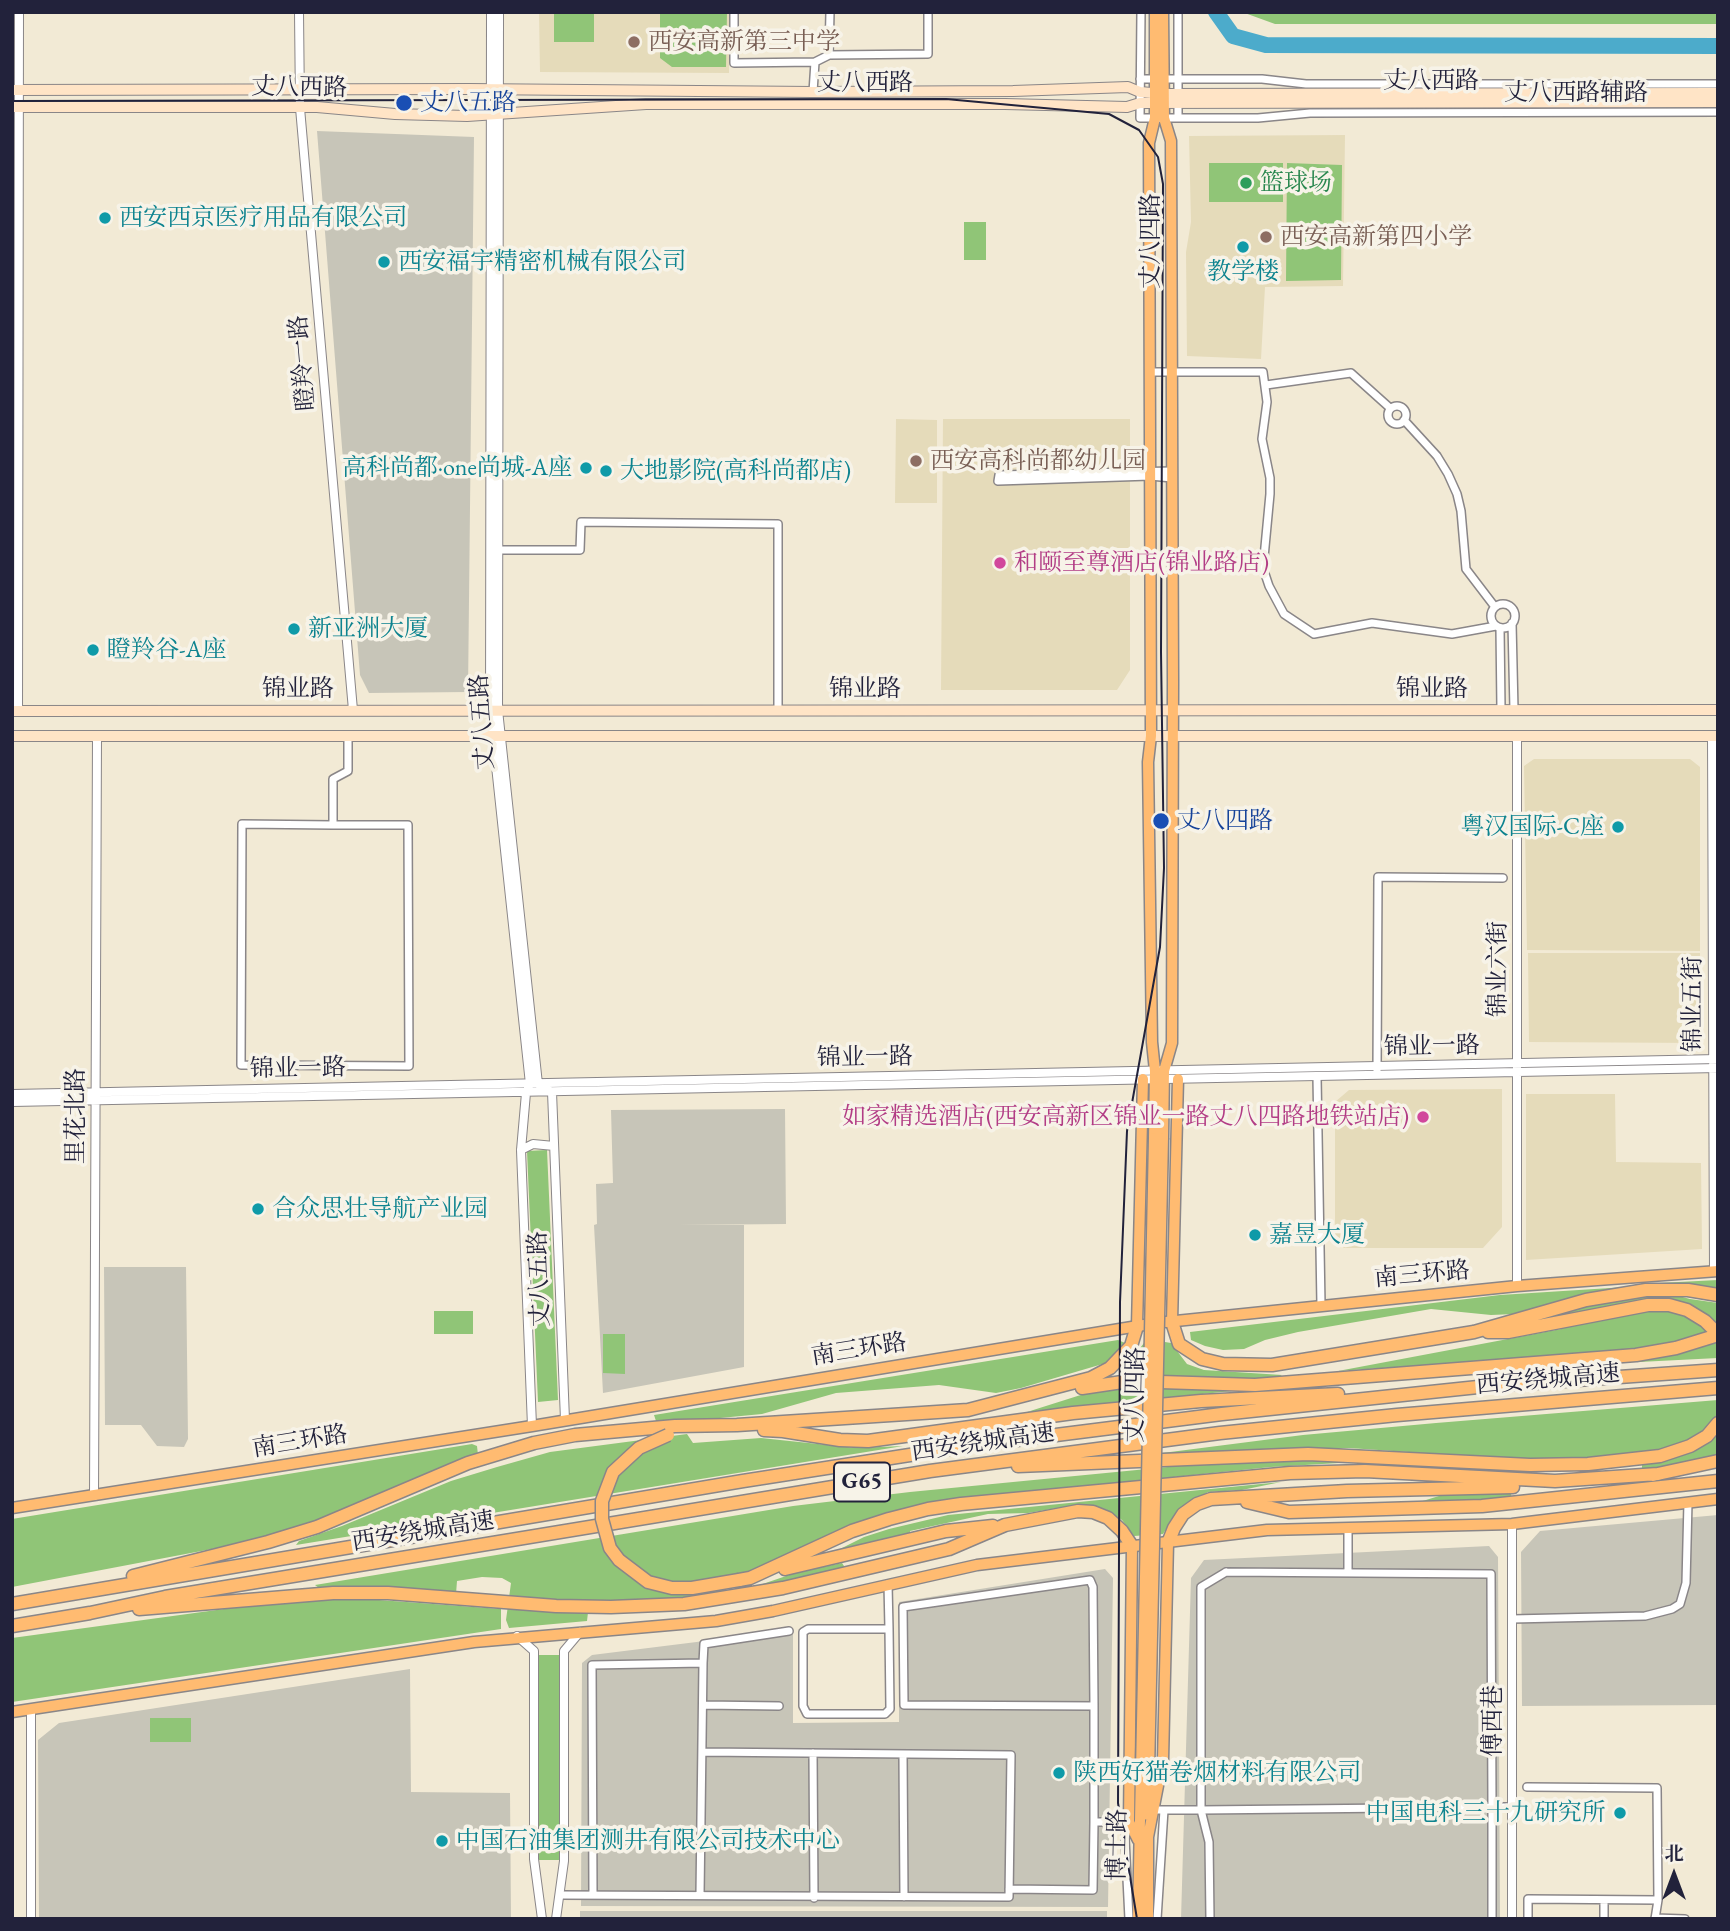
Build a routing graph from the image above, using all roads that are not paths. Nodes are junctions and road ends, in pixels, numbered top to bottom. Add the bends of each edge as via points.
1 (19, 12) edge
2 (299, 12) edge
3 (491, 12) edge
4 (499, 12) edge
5 (734, 12) edge
6 (830, 12) edge
7 (928, 12) edge
8 (1141, 12) edge
9 (1155, 12) edge
10 (1163, 12) edge
11 (1178, 12) edge
12 (829, 55) junction
13 (815, 62) junction
14 (1140, 79) junction
15 (1159, 79) junction
16 (1178, 79) junction
17 (1718, 84) edge
18 (495, 89) junction
19 (15, 90) edge
20 (299, 91) junction
21 (813, 92) junction
22 (1718, 93) edge
23 (1140, 98) junction
24 (1159, 98) junction
25 (1179, 98) junction
26 (1718, 102) edge
27 (16, 107) edge
28 (300, 107) junction
29 (1718, 112) edge
30 (495, 115) junction
31 (1159, 118) junction
32 (1178, 118) junction
33 (1150, 372) junction
34 (1171, 372) junction
35 (1266, 385) junction
36 (1390, 408) junction
37 (1404, 420) junction
38 (1150, 474) junction
39 (1172, 475) junction
40 (499, 550) junction
41 (1495, 607) junction
42 (1512, 623) junction
43 (1498, 627) junction
44 (1501, 709) junction
45 (353, 710) junction
46 (494, 710) junction
47 (778, 710) junction
48 (1150, 710) junction
49 (1172, 710) junction
50 (1514, 710) junction
51 (1718, 710) edge
52 (15, 711) edge
53 (1517, 735) junction
54 (12, 736) edge
55 (97, 736) junction
56 (348, 736) junction
57 (497, 736) junction
58 (1151, 736) junction
59 (1172, 736) junction
60 (1715, 736) edge
61 (333, 825) junction
62 (1503, 878) dead end
63 (1715, 1064) edge
64 (1518, 1069) junction
65 (1377, 1071) junction
66 (1160, 1075) junction
67 (1317, 1077) junction
68 (1143, 1079) junction
69 (1178, 1079) junction
70 (534, 1084) junction
71 (526, 1093) junction
72 (552, 1093) junction
73 (12, 1094) edge
74 (96, 1096) junction
75 (12, 1102) edge
76 (554, 1146) junction
77 (521, 1150) junction
78 (1716, 1271) edge
79 (1517, 1286) junction
80 (1718, 1295) edge
81 (1321, 1305) junction
82 (1172, 1322) junction
83 (1137, 1326) junction
84 (1474, 1332) junction
85 (1718, 1334) edge
86 (1718, 1370) edge
87 (1478, 1387) junction
88 (1718, 1388) edge
89 (968, 1410) junction
90 (565, 1420) junction
91 (1718, 1423) edge
92 (737, 1425) junction
93 (532, 1426) junction
94 (671, 1430) junction
95 (694, 1431) junction
96 (1718, 1461) edge
97 (930, 1471) junction
98 (1658, 1474) junction
99 (1718, 1481) edge
100 (94, 1496) junction
101 (1229, 1497) junction
102 (1718, 1499) edge
103 (1688, 1502) junction
104 (12, 1508) edge
105 (1512, 1524) junction
106 (1005, 1525) junction
107 (1348, 1530) junction
108 (1168, 1543) junction
109 (1132, 1546) junction
110 (1348, 1573) junction
111 (745, 1579) junction
112 (888, 1584) junction
113 (85, 1590) junction
114 (12, 1604) edge
115 (90, 1613) junction
116 (1512, 1619) junction
117 (12, 1626) edge
118 (888, 1629) junction
119 (789, 1631) dead end
120 (580, 1632) junction
121 (517, 1636) junction
122 (703, 1663) junction
123 (703, 1705) junction
124 (779, 1706) dead end
125 (1094, 1706) junction
126 (31, 1709) junction
127 (12, 1712) edge
128 (703, 1752) junction
129 (813, 1752) junction
130 (903, 1754) junction
131 (1145, 1772) joint
132 (1527, 1787) dead end
133 (1492, 1807) junction
134 (1512, 1807) junction
135 (1159, 1810) junction
136 (1201, 1810) junction
137 (1094, 1822) junction
138 (1129, 1822) junction
139 (1143, 1838) junction
140 (1009, 1889) junction
141 (560, 1895) junction
142 (593, 1895) junction
143 (700, 1895) junction
144 (904, 1897) junction
145 (814, 1898) junction
146 (1604, 1900) junction
147 (1658, 1900) junction
148 (1655, 1918) edge
149 (30, 1919) edge
150 (542, 1919) edge
151 (556, 1919) edge
152 (1129, 1919) edge
153 (1138, 1919) edge
154 (1148, 1919) edge
155 (1157, 1919) edge
156 (1210, 1919) edge
157 (1492, 1919) edge
158 (1512, 1919) edge
159 (1528, 1919) edge
160 (1604, 1919) edge
161 (1685, 1919) edge

1 - 19 street
2 - 20 street, 瞪羚一路
3 - 18 street, 丈八五路
4 - 18 street, 丈八五路
5 - 13 street via 734,63
6 - 12 street
7 - 12 street via 928,54
8 - 14 street
9 - 15 main road, 丈八四路
10 - 15 main road, 丈八四路
11 - 16 street
12 - 13 street
13 - 21 street
14 - 15 street, 丈八西路辅路
14 - 23 street
15 - 16 street, 丈八西路辅路
15 - 24 main road, 丈八四路
16 - 17 street, 丈八西路辅路 via 1306,84
16 - 25 street
18 - 20 main road, 丈八西路
18 - 21 main road, 丈八西路
18 - 30 street, 丈八五路
19 - 20 main road, 丈八西路
19 - 27 street
20 - 28 street, 瞪羚一路
21 - 23 main road, 丈八西路 via 1128,87
22 - 25 main road, 丈八西路
23 - 24 main road, 丈八西路
23 - 30 main road, 丈八西路 via 1126,107 646,104
23 - 31 street, 丈八西路辅路 via 1140,118
24 - 25 main road, 丈八西路
24 - 31 main road, 丈八四路
25 - 26 main road, 丈八西路
25 - 32 street
27 - 28 main road, 丈八西路
27 - 52 street
28 - 30 main road, 丈八西路
28 - 45 street, 瞪羚一路
29 - 32 street, 丈八西路辅路 via 1310,113
30 - 40 street, 丈八五路
30 - 46 street, 丈八五路
31 - 32 street, 丈八西路辅路
31 - 33 main road, 丈八四路 via 1149,143
31 - 34 main road, 丈八四路 via 1171,141
33 - 34 street
33 - 38 main road, 丈八四路
34 - 35 street via 1263,372
34 - 39 main road, 丈八四路
35 - 36 street via 1350,373
35 - 43 street via 1262,439 1270,494 1263,568 1284,614 1314,634 1372,623 1452,634
36 - 37 street via 1403,409
36 - 37 street via 1391,421
37 - 41 street via 1448,474 1461,512 1466,569
38 - 38 street via 999,475 998,481
38 - 39 street
38 - 48 main road, 丈八四路
39 - 49 main road, 丈八四路
40 - 46 street, 丈八五路
40 - 47 street via 580,550 581,522 778,524
41 - 42 street via 1510,606 1515,614
41 - 43 street via 1491,620
42 - 43 street
42 - 50 street
43 - 44 street
44 - 49 main road, 锦业路
44 - 50 main road, 锦业路
45 - 46 main road, 锦业路
45 - 52 main road, 锦业路
46 - 47 main road, 锦业路
46 - 57 street, 丈八五路
47 - 48 main road, 锦业路
48 - 49 main road, 锦业路
48 - 58 main road, 丈八四路
49 - 59 main road, 丈八四路
50 - 51 main road, 锦业路
53 - 59 main road, 锦业路
53 - 60 main road, 锦业路
53 - 64 street, 锦业六街
54 - 55 main road, 锦业路
55 - 56 main road, 锦业路
55 - 74 street, 里花北路
56 - 57 main road, 锦业路
56 - 61 street via 348,771 333,779
57 - 58 main road, 锦业路
57 - 70 street, 丈八五路
58 - 59 main road, 锦业路
58 - 66 main road, 丈八四路 via 1152,1042
59 - 66 main road, 丈八四路 via 1172,1043
60 - 63 street, 锦业五街
61 - 61 street via 408,825 409,1066 241,1065 242,824
62 - 65 street via 1378,877
63 - 64 street, 锦业一路
63 - 78 street, 锦业五街
64 - 65 street, 锦业一路
64 - 79 street, 锦业六街
65 - 66 street, 锦业一路
65 - 67 street, 锦业一路
66 - 68 street, 锦业一路
66 - 69 street, 锦业一路
66 - 70 street, 锦业一路
66 - 131 main road, 丈八四路, bridge
67 - 69 street, 锦业一路
67 - 81 street
68 - 72 street, 锦业一路
68 - 83 main road
69 - 82 main road
70 - 71 street, 丈八五路
70 - 72 street
70 - 74 street, 锦业一路
71 - 72 street, 锦业一路
71 - 74 street, 锦业一路
71 - 77 street, 丈八五路
72 - 76 street, 丈八五路
73 - 74 street, 锦业一路
74 - 75 street, 锦业一路
74 - 100 street, 里花北路
76 - 77 street via 533,1144
76 - 90 street, 丈八五路
77 - 93 street, 丈八五路
78 - 79 main road, 南三环路
79 - 81 main road, 南三环路
80 - 84 highway via 1646,1290 1586,1300
81 - 82 main road, 南三环路
82 - 83 main road, 南三环路
82 - 84 highway via 1179,1344 1202,1359 1223,1364 1272,1365
83 - 89 highway via 1121,1359 1091,1378
83 - 90 main road, 南三环路
84 - 85 highway via 1508,1332 1669,1305 1687,1310
85 - 89 highway via 1636,1355 1255,1384 1129,1381
86 - 87 highway, 西安绕城高速 / G65
87 - 95 highway via 1201,1401 868,1441 783,1431
87 - 113 highway, 西安绕城高速 / G65 via 961,1447
88 - 97 highway, 西安绕城高速 / G65 via 1356,1419
89 - 92 highway
90 - 93 main road, 南三环路
91 - 97 highway via 1689,1446 1625,1461 1530,1465 1308,1454
92 - 94 highway
92 - 95 highway
93 - 100 main road, 南三环路
94 - 95 highway
94 - 111 highway, bridge via 639,1448 613,1472 604,1494 602,1519 610,1548 648,1582 672,1588
94 - 113 highway via 575,1435 534,1443 468,1463 317,1527
96 - 98 highway
97 - 115 highway, 西安绕城高速 / G65 via 178,1594
98 - 101 highway via 1596,1483
98 - 111 highway via 1555,1481 1365,1471 1290,1473 961,1504 852,1531
99 - 101 highway via 1430,1508 1289,1512
100 - 104 main road, 南三环路
101 - 108 highway via 1204,1502 1183,1514
102 - 103 main road
103 - 105 main road
103 - 116 street via 1686,1583 1680,1604 1646,1616
105 - 107 main road
105 - 116 street, 傅西巷
106 - 109 highway via 1062,1512 1093,1512 1108,1518
106 - 111 highway via 946,1531
106 - 115 highway via 949,1549 746,1595 647,1606 555,1606 333,1593
107 - 108 main road via 1268,1530
107 - 110 street
108 - 109 main road
108 - 135 main road
109 - 112 main road via 977,1565
109 - 138 main road
110 - 133 street via 1491,1574
110 - 136 street via 1226,1572 1201,1587
112 - 118 street
112 - 120 main road via 716,1621
113 - 114 highway, 西安绕城高速 / G65
115 - 117 highway, 西安绕城高速 / G65
116 - 134 street, 傅西巷
118 - 118 street via 803,1632 803,1706 807,1714 885,1714 890,1709
119 - 122 street via 704,1644
120 - 121 main road
120 - 141 street via 564,1650
121 - 126 main road
121 - 150 street via 534,1651 534,1858
122 - 123 street
122 - 142 street via 592,1665
123 - 124 street
123 - 128 street
125 - 125 street via 1090,1580 903,1607 904,1705
125 - 137 street
126 - 127 main road
126 - 149 street
128 - 129 street
128 - 143 street
129 - 130 street
129 - 145 street
130 - 140 street via 1011,1755
130 - 144 street
131 - 139 main road, 博士路
132 - 147 street via 1657,1788
133 - 134 street
133 - 136 street
133 - 157 street
134 - 158 street, 傅西巷
135 - 136 street
135 - 139 main road
135 - 155 street
136 - 156 street via 1209,1842
137 - 138 street
137 - 140 street via 1093,1889
138 - 139 main road
138 - 152 street via 1125,1838
139 - 153 main road, 博士路
139 - 154 main road, 博士路
140 - 144 street via 1009,1897
141 - 142 street
141 - 151 street
142 - 143 street
143 - 145 street
144 - 145 street
146 - 147 street
146 - 159 street via 1528,1899
146 - 160 street
147 - 148 street
148 - 161 street

